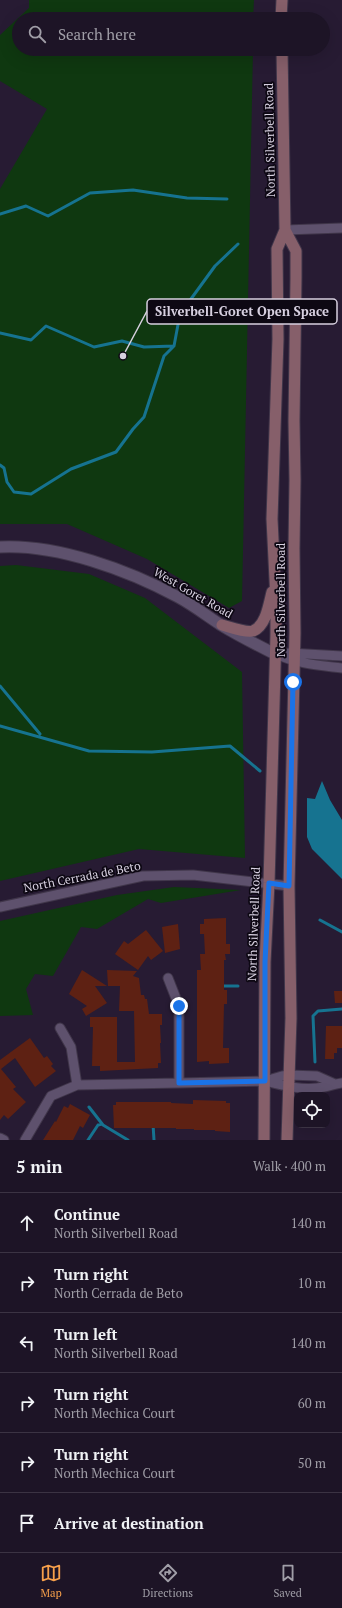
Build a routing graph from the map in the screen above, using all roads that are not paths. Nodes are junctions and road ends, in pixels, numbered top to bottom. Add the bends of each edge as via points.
1 (282, 0) edge
2 (281, 12) edge
3 (282, 56) edge
4 (342, 228) edge
5 (285, 230) junction
6 (0, 547) edge
7 (275, 584) junction
8 (222, 625) junction
9 (275, 654) junction
10 (342, 656) edge
11 (294, 657) junction
12 (342, 668) edge
13 (269, 883) junction
14 (289, 886) junction
15 (0, 907) edge
16 (168, 978) dead end
17 (60, 1028) dead end
18 (289, 1075) junction
19 (265, 1081) junction
20 (179, 1083) junction
21 (339, 1084) edge
22 (77, 1085) junction
23 (288, 1088) junction
24 (0, 1138) edge
25 (4, 1140) edge
26 (25, 1140) edge
27 (264, 1140) edge
28 (287, 1140) edge

1 - 2 main road
3 - 5 main road, North Silverbell Road
4 - 5 street
5 - 7 main road, North Silverbell Road via 277,249 278,339 272,519
5 - 11 main road, North Silverbell Road via 296,251
6 - 8 street, West Goret Road via 45,550 95,562 142,579 171,593
7 - 8 main road via 262,624 253,631
7 - 9 main road, North Silverbell Road
8 - 9 street, West Goret Road
9 - 11 street, West Goret Road
9 - 13 main road, North Silverbell Road
10 - 11 street, West Goret Road
11 - 12 street, West Goret Road
11 - 14 main road, North Silverbell Road
13 - 14 street, North Cerrada de Beto
13 - 15 street, North Cerrada de Beto via 193,875 143,876
13 - 19 main road, North Silverbell Road via 265,962
14 - 18 main road, North Silverbell Road
16 - 20 street via 179,1006
17 - 22 street via 72,1047
18 - 19 street
18 - 21 street via 317,1076
18 - 23 main road, North Silverbell Road
19 - 20 street
19 - 23 street
19 - 27 main road, North Silverbell Road
20 - 22 street
21 - 23 street
22 - 26 street via 50,1096
23 - 28 main road, North Silverbell Road
24 - 25 street

